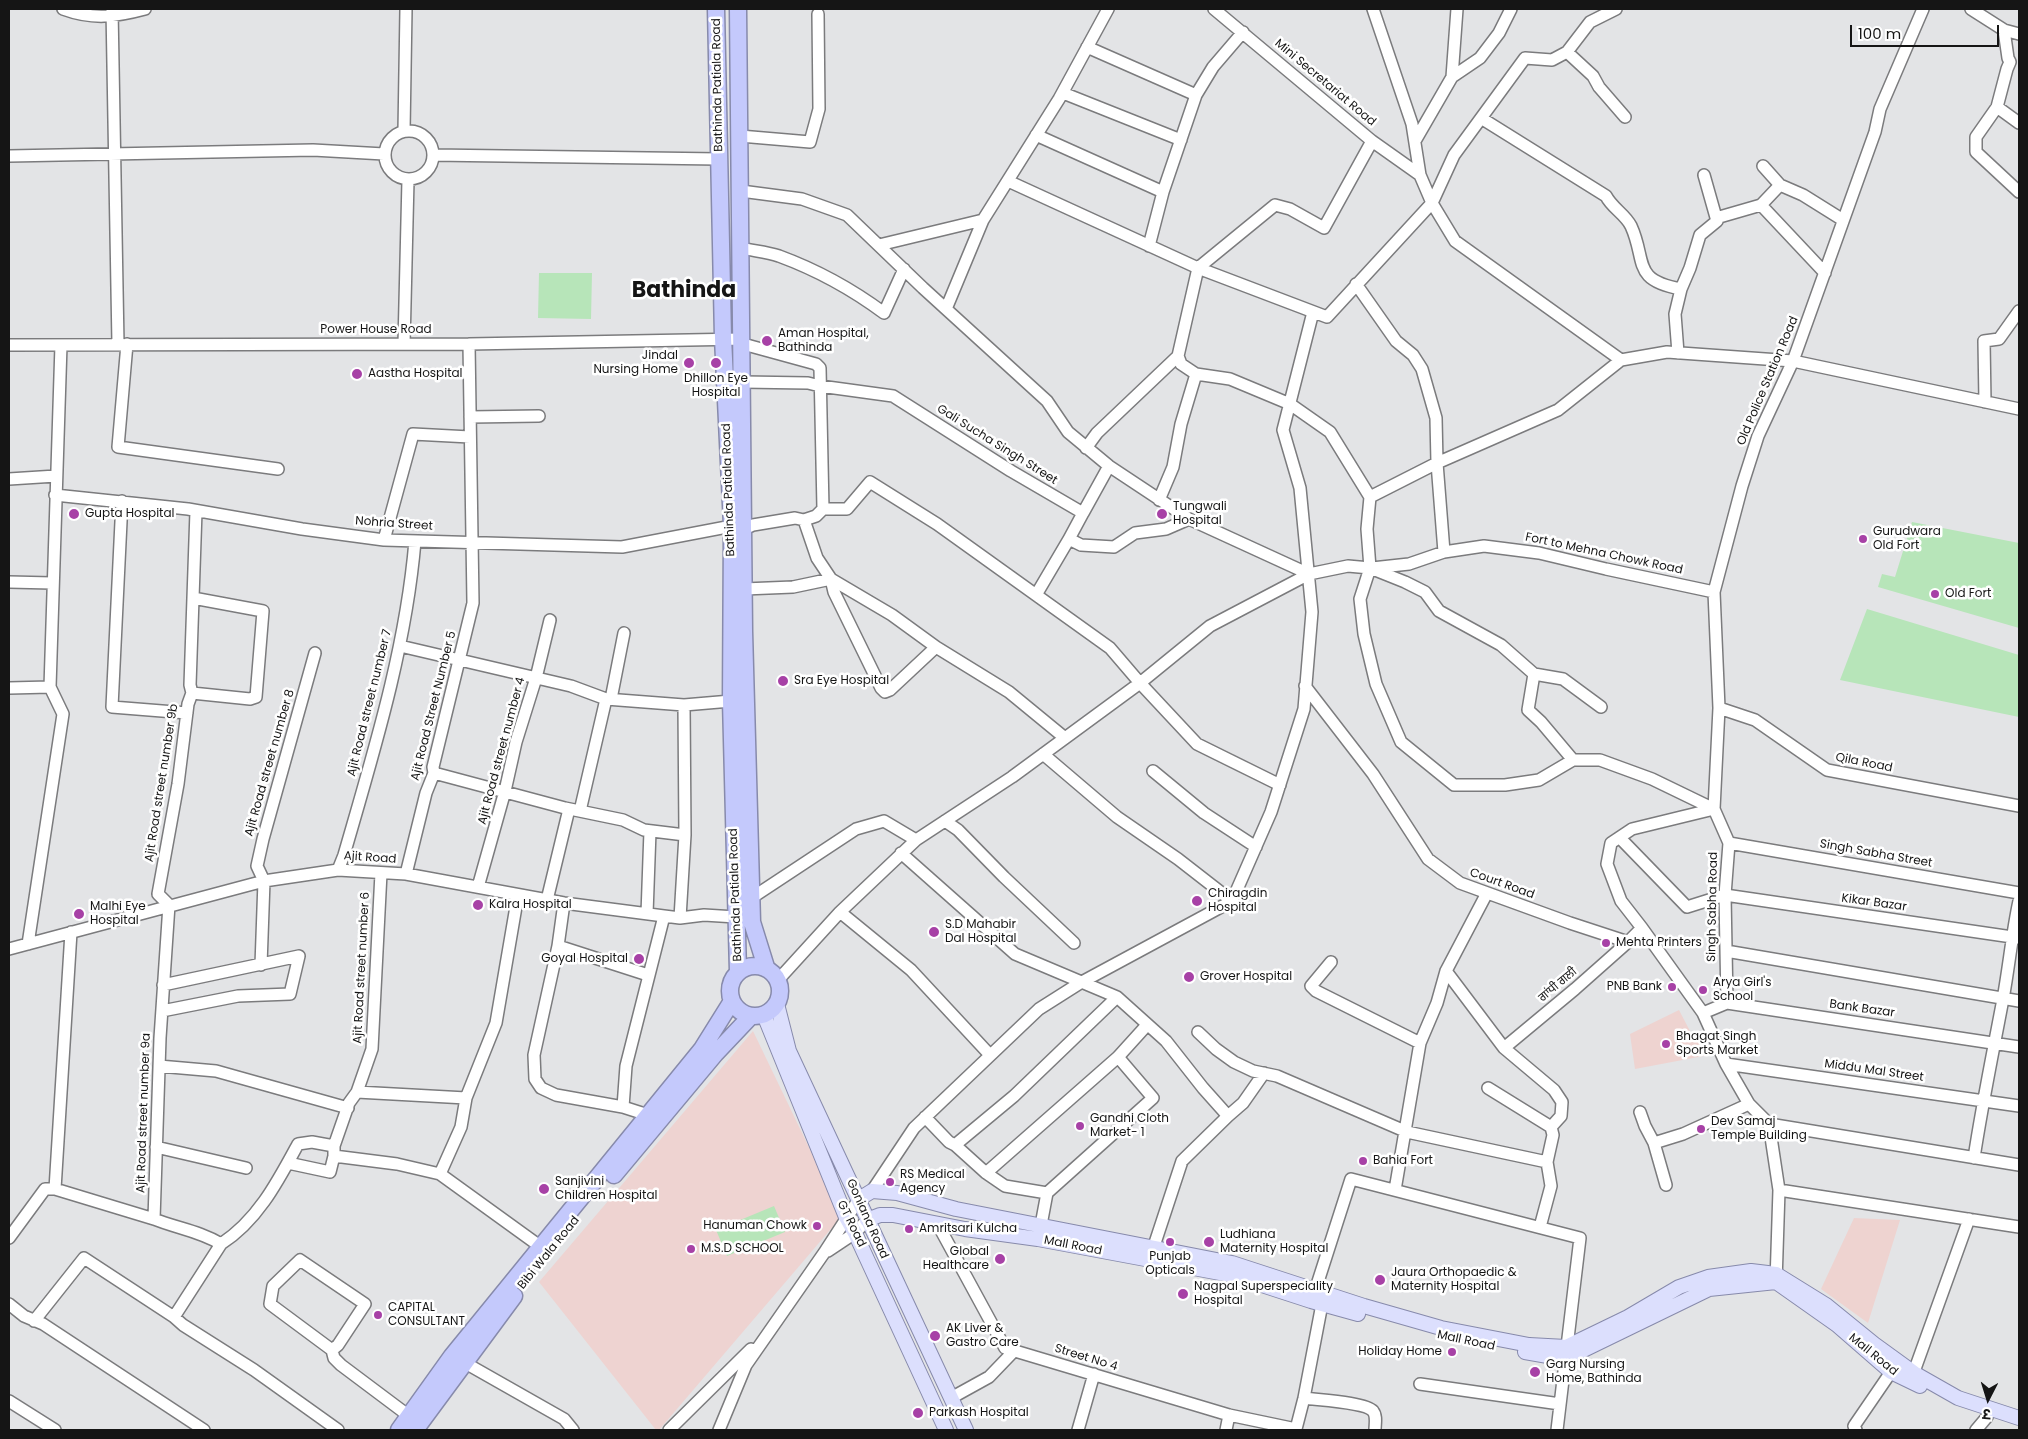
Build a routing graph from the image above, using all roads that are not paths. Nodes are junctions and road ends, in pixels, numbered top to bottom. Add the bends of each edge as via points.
1 (63, 9) edge
2 (145, 9) edge
3 (406, 9) edge
4 (716, 9) edge
5 (738, 9) edge
6 (1108, 9) edge
7 (1214, 9) edge
8 (1373, 9) edge
9 (1458, 9) edge
10 (1511, 9) edge
11 (1616, 9) edge
12 (1923, 9) edge
13 (1971, 9) edge
14 (1994, 9) edge
15 (112, 12) edge
16 (818, 14) dead end
17 (1987, 19) junction
18 (2004, 30) junction
19 (1243, 32) junction
20 (2019, 34) edge
21 (1087, 47) junction
22 (1567, 52) junction
23 (2015, 65) edge
24 (1452, 77) junction
25 (1063, 93) junction
26 (1196, 95) junction
27 (1997, 107) junction
28 (1625, 117) dead end
29 (1481, 118) junction
30 (2019, 123) edge
31 (404, 131) junction
32 (1036, 135) junction
33 (740, 136) junction
34 (1181, 140) junction
35 (1372, 141) junction
36 (1415, 141) junction
37 (114, 154) junction
38 (384, 154) junction
39 (433, 155) junction
40 (9, 156) edge
41 (719, 159) junction
42 (1763, 166) dead end
43 (1420, 175) junction
44 (1704, 176) dead end
45 (408, 180) junction
46 (1008, 181) junction
47 (1780, 185) junction
48 (741, 191) junction
49 (1163, 192) junction
50 (2019, 192) edge
51 (1432, 203) junction
52 (1761, 204) junction
53 (1716, 218) junction
54 (983, 220) junction
55 (1843, 220) junction
56 (879, 246) junction
57 (1149, 246) junction
58 (742, 248) junction
59 (1198, 268) junction
60 (904, 270) junction
61 (1825, 273) junction
62 (1356, 284) junction
63 (1681, 289) junction
64 (946, 309) junction
65 (2019, 311) edge
66 (1313, 312) junction
67 (723, 338) junction
68 (743, 342) junction
69 (122, 344) junction
70 (404, 344) junction
71 (469, 344) junction
72 (9, 345) edge
73 (61, 345) junction
74 (1678, 353) junction
75 (1178, 356) junction
76 (1621, 360) junction
77 (1794, 362) junction
78 (1196, 374) junction
79 (743, 382) junction
80 (820, 386) junction
81 (1985, 402) junction
82 (1290, 404) junction
83 (2019, 409) edge
84 (540, 416) dead end
85 (470, 417) junction
86 (470, 437) junction
87 (1086, 448) junction
88 (1437, 463) junction
89 (1109, 466) junction
90 (278, 469) dead end
91 (56, 476) junction
92 (9, 479) edge
93 (55, 495) junction
94 (1370, 497) junction
95 (1159, 500) junction
96 (122, 501) junction
97 (823, 509) junction
98 (196, 511) junction
99 (1082, 513) junction
100 (1189, 519) junction
101 (804, 520) junction
102 (738, 527) junction
103 (1069, 539) junction
104 (384, 540) junction
105 (415, 541) junction
106 (471, 543) junction
107 (1444, 552) junction
108 (1370, 568) junction
109 (1309, 574) junction
110 (830, 580) junction
111 (9, 582) edge
112 (52, 583) junction
113 (744, 589) junction
114 (1714, 592) junction
115 (1036, 595) junction
116 (193, 598) junction
117 (550, 620) dead end
118 (624, 633) dead end
119 (400, 646) junction
120 (936, 647) junction
121 (315, 653) dead end
122 (459, 660) junction
123 (1534, 674) junction
124 (536, 678) junction
125 (1140, 683) junction
126 (1305, 686) junction
127 (50, 687) junction
128 (9, 688) edge
129 (192, 693) junction
130 (608, 699) junction
131 (731, 701) junction
132 (684, 705) junction
133 (1601, 707) dead end
134 (1719, 708) junction
135 (187, 713) junction
136 (1064, 738) junction
137 (1043, 754) junction
138 (1573, 760) junction
139 (1154, 771) dead end
140 (434, 774) junction
141 (1280, 785) junction
142 (505, 791) junction
143 (2019, 806) edge
144 (1714, 809) junction
145 (575, 810) junction
146 (945, 821) junction
147 (650, 831) junction
148 (685, 834) junction
149 (1620, 838) junction
150 (916, 840) junction
151 (1728, 843) junction
152 (1256, 847) junction
153 (901, 853) junction
154 (338, 870) junction
155 (381, 873) junction
156 (406, 874) junction
157 (264, 881) junction
158 (478, 888) junction
159 (1487, 893) junction
160 (2019, 893) edge
161 (518, 895) junction
162 (1725, 895) junction
163 (753, 897) junction
164 (547, 900) junction
165 (1232, 901) junction
166 (2019, 901) edge
167 (564, 903) junction
168 (169, 905) junction
169 (840, 912) junction
170 (647, 914) junction
171 (664, 916) junction
172 (736, 917) junction
173 (680, 918) junction
174 (1642, 928) junction
175 (71, 932) junction
176 (2016, 937) edge
177 (1628, 942) junction
178 (1074, 943) dead end
179 (28, 944) junction
180 (558, 946) junction
181 (9, 949) edge
182 (1726, 952) junction
183 (1331, 962) dead end
184 (261, 965) junction
185 (766, 967) junction
186 (1446, 971) junction
187 (738, 972) junction
188 (648, 975) junction
189 (778, 980) junction
190 (1080, 983) junction
191 (163, 985) junction
192 (1117, 997) junction
193 (2003, 998) junction
194 (2019, 1001) edge
195 (732, 1002) junction
196 (1727, 1003) junction
197 (777, 1004) junction
198 (162, 1011) junction
199 (1703, 1013) junction
200 (758, 1015) junction
201 (1147, 1025) junction
202 (1198, 1032) dead end
203 (1420, 1043) junction
204 (1993, 1043) junction
205 (2019, 1047) edge
206 (1504, 1048) junction
207 (990, 1055) junction
208 (1118, 1057) junction
209 (1726, 1064) junction
210 (159, 1066) junction
211 (1264, 1073) junction
212 (1488, 1088) dead end
213 (357, 1092) junction
214 (466, 1098) junction
215 (1982, 1099) junction
216 (1749, 1104) junction
217 (2019, 1106) edge
218 (623, 1107) junction
219 (348, 1108) junction
220 (1640, 1112) dead end
221 (648, 1115) junction
222 (1228, 1116) junction
223 (925, 1117) junction
224 (1769, 1124) junction
225 (1551, 1127) junction
226 (1405, 1131) junction
227 (1654, 1142) junction
228 (956, 1145) junction
229 (156, 1147) junction
230 (334, 1151) junction
231 (1974, 1158) junction
232 (1548, 1162) junction
233 (288, 1163) junction
234 (2019, 1165) edge
235 (246, 1168) dead end
236 (986, 1173) junction
237 (440, 1174) junction
238 (1666, 1186) dead end
239 (55, 1189) junction
240 (1395, 1190) junction
241 (1779, 1190) junction
242 (872, 1191) junction
243 (1047, 1193) junction
244 (859, 1199) junction
245 (846, 1217) junction
246 (154, 1219) junction
247 (1969, 1219) junction
248 (867, 1220) junction
249 (937, 1223) junction
250 (1041, 1226) junction
251 (1540, 1227) junction
252 (2019, 1227) edge
253 (855, 1232) junction
254 (9, 1238) edge
255 (221, 1244) junction
256 (541, 1247) junction
257 (1153, 1249) junction
258 (824, 1253) junction
259 (1776, 1278) junction
260 (1315, 1291) junction
261 (9, 1304) edge
262 (1322, 1304) junction
263 (174, 1317) junction
264 (34, 1320) junction
265 (771, 1329) junction
266 (332, 1350) junction
267 (1014, 1351) junction
268 (1565, 1353) junction
269 (458, 1360) junction
270 (1891, 1372) junction
271 (1094, 1374) junction
272 (1912, 1377) junction
273 (1420, 1384) dead end
274 (950, 1398) junction
275 (1304, 1398) junction
276 (9, 1402) edge
277 (1560, 1404) junction
278 (1229, 1414) junction
279 (1987, 1417) junction
280 (2019, 1418) edge
281 (412, 1423) edge
282 (2019, 1428) edge
283 (1296, 1429) edge
284 (55, 1430) edge
285 (204, 1430) edge
286 (338, 1430) edge
287 (399, 1430) edge
288 (573, 1430) edge
289 (669, 1430) edge
290 (720, 1430) edge
291 (946, 1430) edge
292 (966, 1430) edge
293 (1078, 1430) edge
294 (1226, 1430) edge
295 (1375, 1430) edge
296 (1557, 1430) edge
297 (1856, 1430) edge
298 (1976, 1430) edge

1 - 15 street via 98,17
2 - 15 street via 127,14
3 - 31 street
4 - 41 highway, Bathinda Patiala Road
5 - 33 highway
6 - 21 street
7 - 19 street, Mini Secretariat Road
8 - 36 street
9 - 24 street
10 - 24 street via 1499,33 1480,58
11 - 22 street via 1590,22
12 - 55 street, Old Police Station Road via 1880,109 1875,132
13 - 17 street
14 - 17 street
15 - 37 street
16 - 33 street via 818,109 810,142
17 - 18 street
18 - 20 street
18 - 23 street via 2008,58
19 - 26 street via 1213,67
19 - 35 street, Mini Secretariat Road
21 - 25 street
21 - 26 street
22 - 28 street via 1593,76
22 - 29 street via 1552,60 1525,58
23 - 27 street via 2007,69
24 - 36 street
25 - 32 street
25 - 34 street
26 - 34 street
27 - 30 street
27 - 50 street via 1976,137 1976,152
29 - 51 street via 1454,155
29 - 63 street via 1606,196 1630,223 1644,274 1662,286
31 - 38 street via 388,142
31 - 39 street via 422,134 431,145
32 - 46 street
32 - 49 street
33 - 48 highway
34 - 49 street
35 - 43 street, Mini Secretariat Road
35 - 59 street via 1324,228 1290,209 1274,205
36 - 43 street
37 - 38 street via 313,150
37 - 40 street
37 - 69 street
38 - 45 street via 386,165 394,175
39 - 41 street
39 - 45 street via 429,169 420,177
41 - 67 highway, Bathinda Patiala Road
42 - 47 street
43 - 51 street
44 - 53 street
45 - 70 street
46 - 54 street
46 - 57 street
47 - 52 street
47 - 55 street
48 - 56 street via 802,199 847,215
48 - 58 highway
49 - 57 street
51 - 62 street
51 - 76 street via 1455,241
52 - 53 street
52 - 61 street
53 - 63 street via 1717,221 1700,236
54 - 56 street
54 - 64 street
55 - 61 street, Old Police Station Road
56 - 60 street
57 - 59 street
58 - 60 street via 778,256 814,271 884,313
58 - 68 highway
59 - 66 street
59 - 75 street
60 - 64 street
61 - 77 street, Old Police Station Road
62 - 66 street via 1327,316
62 - 88 street via 1396,341 1413,355 1422,369 1436,418
63 - 74 street via 1675,314
64 - 87 street via 1047,402 1068,432
65 - 81 street via 1999,339 1984,341
66 - 82 street
67 - 68 street, Power House Road
67 - 71 street, Power House Road
67 - 102 highway, Bathinda Patiala Road
68 - 79 highway
68 - 80 street, Power House Road via 816,364 820,368
69 - 70 street, Power House Road
69 - 73 street, Power House Road
69 - 90 street via 118,447
70 - 71 street, Power House Road
71 - 85 street, Ajit Road Street Number 5
72 - 73 street, Power House Road
73 - 91 street
74 - 76 street
74 - 77 street
75 - 78 street via 1181,364
75 - 87 street via 1097,433
76 - 88 street via 1558,410
77 - 81 street
77 - 114 street, Old Police Station Road via 1758,436
78 - 82 street via 1230,379
78 - 95 street via 1181,424 1173,467
79 - 80 street, Gali Sucha Singh Street
79 - 102 highway
80 - 97 street
80 - 99 street, Gali Sucha Singh Street via 893,396
81 - 83 street
82 - 94 street via 1330,432
82 - 109 street via 1283,430 1300,488
84 - 85 street
85 - 86 street, Ajit Road Street Number 5
86 - 104 street via 413,434
86 - 106 street, Ajit Road Street Number 5
87 - 89 street
88 - 94 street
88 - 107 street
89 - 95 street
89 - 99 street
91 - 92 street
91 - 93 street
93 - 96 street, Nohria Street
93 - 112 street
94 - 108 street via 1367,529
95 - 100 street
96 - 98 street, Nohria Street
96 - 135 street via 112,707
97 - 101 street via 816,516
97 - 115 street via 847,509 870,482 937,524
98 - 104 street, Nohria Street
98 - 116 street, Ajit Road street number 9b
99 - 103 street
100 - 103 street via 1166,529 1135,533 1114,547 1081,545
100 - 109 street
101 - 102 street, Nohria Street via 795,518
101 - 110 street via 817,558
102 - 106 street, Nohria Street via 622,547
102 - 113 highway
102 - 131 highway, Bathinda Patiala Road
103 - 115 street
104 - 105 street, Nohria Street
105 - 106 street, Nohria Street
105 - 119 street, Ajit Road street number 7
106 - 122 street, Ajit Road Street Number 5 via 473,603
107 - 108 street, Fort to Mehna Chowk Road via 1409,564
107 - 114 street, Fort to Mehna Chowk Road via 1484,546 1539,552
108 - 109 street via 1348,566
108 - 123 street via 1425,592 1439,611 1501,645
108 - 138 street via 1360,599 1364,634 1376,684 1401,742 1454,785 1505,785 1539,780
109 - 125 street via 1210,626
109 - 126 street via 1312,612
110 - 113 street via 793,587
110 - 120 street via 892,614
110 - 120 street via 885,692
111 - 112 street
112 - 127 street
113 - 163 highway
114 - 134 street, Old Police Station Road
115 - 125 street via 1110,648
116 - 129 street, Ajit Road street number 9b
116 - 129 street via 264,611 256,698
117 - 124 street, Ajit Road street number 4
118 - 130 street
119 - 122 street
119 - 154 street, Ajit Road street number 7 via 380,731
120 - 136 street via 1009,692
121 - 157 street, Ajit Road street number 8 via 263,839 257,866
122 - 124 street
122 - 140 street, Ajit Road Street Number 5
123 - 133 street via 1563,679
123 - 138 street via 1528,710
124 - 130 street
124 - 142 street, Ajit Road street number 4
125 - 136 street
125 - 141 street via 1197,744
126 - 141 street via 1304,709
126 - 159 street, Court Road via 1373,774 1428,859 1460,883
127 - 128 street
127 - 179 street via 63,714
129 - 135 street, Ajit Road street number 9b
130 - 132 street
130 - 145 street
131 - 132 street
131 - 172 highway, Bathinda Patiala Road
132 - 148 street
134 - 143 street, Qila Road via 1755,720 1827,770
134 - 144 street, Old Police Station Road
135 - 168 street, Ajit Road street number 9b via 158,894
136 - 137 street
137 - 146 street
137 - 165 street via 1117,817
138 - 144 street via 1600,760 1652,779
139 - 152 street via 1204,813
140 - 142 street
140 - 156 street, Ajit Road Street Number 5 via 426,793
141 - 152 street
142 - 145 street
142 - 158 street, Ajit Road street number 4
144 - 149 street via 1632,829
144 - 151 street, Singh Sabha Road
145 - 147 street via 623,820
145 - 164 street
146 - 150 street
146 - 178 street
147 - 148 street
147 - 170 street
148 - 173 street
149 - 162 street via 1687,907
149 - 174 street via 1612,843 1608,864 1621,901
150 - 153 street
150 - 163 street via 884,821 856,829
151 - 160 street, Singh Sabha Street
151 - 162 street, Singh Sabha Road
152 - 165 street
153 - 169 street
153 - 190 street via 1015,954
154 - 155 street, Ajit Road
154 - 157 street, Ajit Road
155 - 156 street, Ajit Road
155 - 213 street, Ajit Road street number 6 via 372,1050
156 - 158 street, Ajit Road
157 - 168 street, Ajit Road
157 - 184 street, Ajit Road street number 8
158 - 161 street, Ajit Road
159 - 177 street, Court Road
159 - 186 street
161 - 164 street, Ajit Road
161 - 214 street via 496,1023
162 - 176 street, Kikar Bazar
162 - 182 street, Singh Sabha Road
163 - 185 highway via 752,922
164 - 167 street, Ajit Road
165 - 190 street
166 - 176 street
167 - 170 street, Ajit Road
167 - 180 street
168 - 175 street, Ajit Road
168 - 191 street, Ajit Road street number 9a
169 - 189 street
169 - 207 street via 911,970
170 - 171 street, Ajit Road
171 - 173 street, Ajit Road
171 - 188 street
172 - 173 street, Ajit Road via 704,915
172 - 187 highway, Bathinda Patiala Road
174 - 177 street
174 - 199 street
175 - 179 street, Ajit Road
175 - 239 street
176 - 193 street
177 - 206 street, ਗਾਂਧੀ ਗਲੀ
179 - 181 street, Ajit Road
180 - 188 street
180 - 218 street via 534,1055 535,1079 541,1088 556,1095
182 - 193 street
182 - 196 street, Singh Sabha Road
183 - 203 street via 1311,986 1316,991
184 - 191 street
184 - 198 street via 299,956 290,994 238,996
185 - 187 highway via 752,966
185 - 189 highway
186 - 203 street
186 - 206 street
187 - 195 highway via 730,986
188 - 218 street via 626,1066
189 - 197 highway via 781,988
190 - 192 street
190 - 207 street via 1039,1009
191 - 198 street, Ajit Road street number 9a
192 - 201 street
192 - 228 street via 1014,1096
193 - 194 street
193 - 204 street
195 - 200 highway via 737,1008
195 - 221 highway via 702,1050
196 - 199 street
196 - 204 street, Bank Bazar
197 - 200 highway via 772,1010
197 - 244 main road, Goniana Road via 789,1051
198 - 210 street, Ajit Road street number 9a
199 - 209 street
200 - 245 main road, GT Road
200 - 269 highway, Bibi Wala Road via 716,1054
201 - 208 street
201 - 222 street via 1166,1041
202 - 211 street via 1234,1062
203 - 226 street
204 - 205 street, Bank Bazar
204 - 215 street
206 - 225 street via 1554,1090 1562,1102 1561,1116
207 - 223 street
208 - 236 street
208 - 243 street via 1153,1098
209 - 215 street, Middu Mal Street
209 - 216 street
210 - 219 street via 216,1071
210 - 229 street, Ajit Road street number 9a
211 - 222 street via 1243,1103
211 - 226 street via 1278,1076
212 - 225 street
213 - 214 street
213 - 219 street, Ajit Road street number 6
214 - 237 street via 460,1127
215 - 217 street, Middu Mal Street
215 - 231 street
216 - 224 street
216 - 227 street via 1683,1134
218 - 221 street
219 - 230 street, Ajit Road street number 6
220 - 227 street
221 - 256 highway
222 - 257 street via 1182,1161
223 - 228 street
223 - 242 street via 914,1128
224 - 231 street
224 - 241 street
225 - 232 street via 1553,1135
226 - 232 street
226 - 240 street
227 - 238 street
228 - 236 street
229 - 235 street
229 - 246 street, Ajit Road street number 9a
230 - 233 street via 312,1142 298,1144
230 - 233 street via 330,1172
230 - 237 street
231 - 234 street
232 - 251 street via 1551,1186
233 - 255 street via 264,1204 237,1233
236 - 243 street via 1005,1186
237 - 256 street
239 - 246 street
239 - 254 street via 45,1189
240 - 251 street
240 - 260 street via 1350,1179
241 - 247 street
241 - 259 street
242 - 244 main road
242 - 250 main road, Mall Road via 897,1193
243 - 250 street
244 - 245 street
244 - 248 main road, Goniana Road
245 - 253 main road, GT Road
245 - 258 street
246 - 255 street via 207,1235
247 - 252 street
247 - 272 street
248 - 249 main road, Mall Road via 893,1215
248 - 253 street
248 - 274 main road, Goniana Road
249 - 262 main road, Mall Road via 1231,1275
249 - 267 street, Street No 4 via 1005,1348
250 - 257 main road, Mall Road
251 - 268 street via 1580,1238
253 - 258 street
253 - 291 main road, GT Road
255 - 263 street
256 - 269 highway
257 - 260 main road, Mall Road via 1232,1263
258 - 265 street
259 - 268 main road via 1709,1288
259 - 270 main road, Mall Road
259 - 272 main road via 1826,1305
260 - 268 main road, Mall Road via 1441,1328
261 - 264 street
262 - 268 main road, Mall Road via 1454,1340
262 - 275 street
263 - 264 street via 84,1258
263 - 286 street
264 - 285 street
265 - 289 street
265 - 290 street via 746,1365
266 - 266 street via 270,1304 273,1286 300,1260 365,1304
266 - 281 street via 340,1365
267 - 271 street, Street No 4
267 - 274 street via 989,1376
268 - 277 street
269 - 281 highway, Bibi Wala Road
269 - 288 street via 564,1419
270 - 272 main road, Mall Road
270 - 297 street via 1854,1426
271 - 278 street, Street No 4
271 - 293 street
272 - 279 main road, Mall Road via 1950,1402
272 - 280 main road via 1958,1398
273 - 277 street
274 - 292 main road, Goniana Road
275 - 283 street
275 - 295 street via 1370,1409 1376,1420
276 - 284 street
277 - 296 street
278 - 283 street, Street No 4
278 - 294 street
279 - 282 main road, Mall Road
279 - 298 street
281 - 287 highway, Bibi Wala Road

